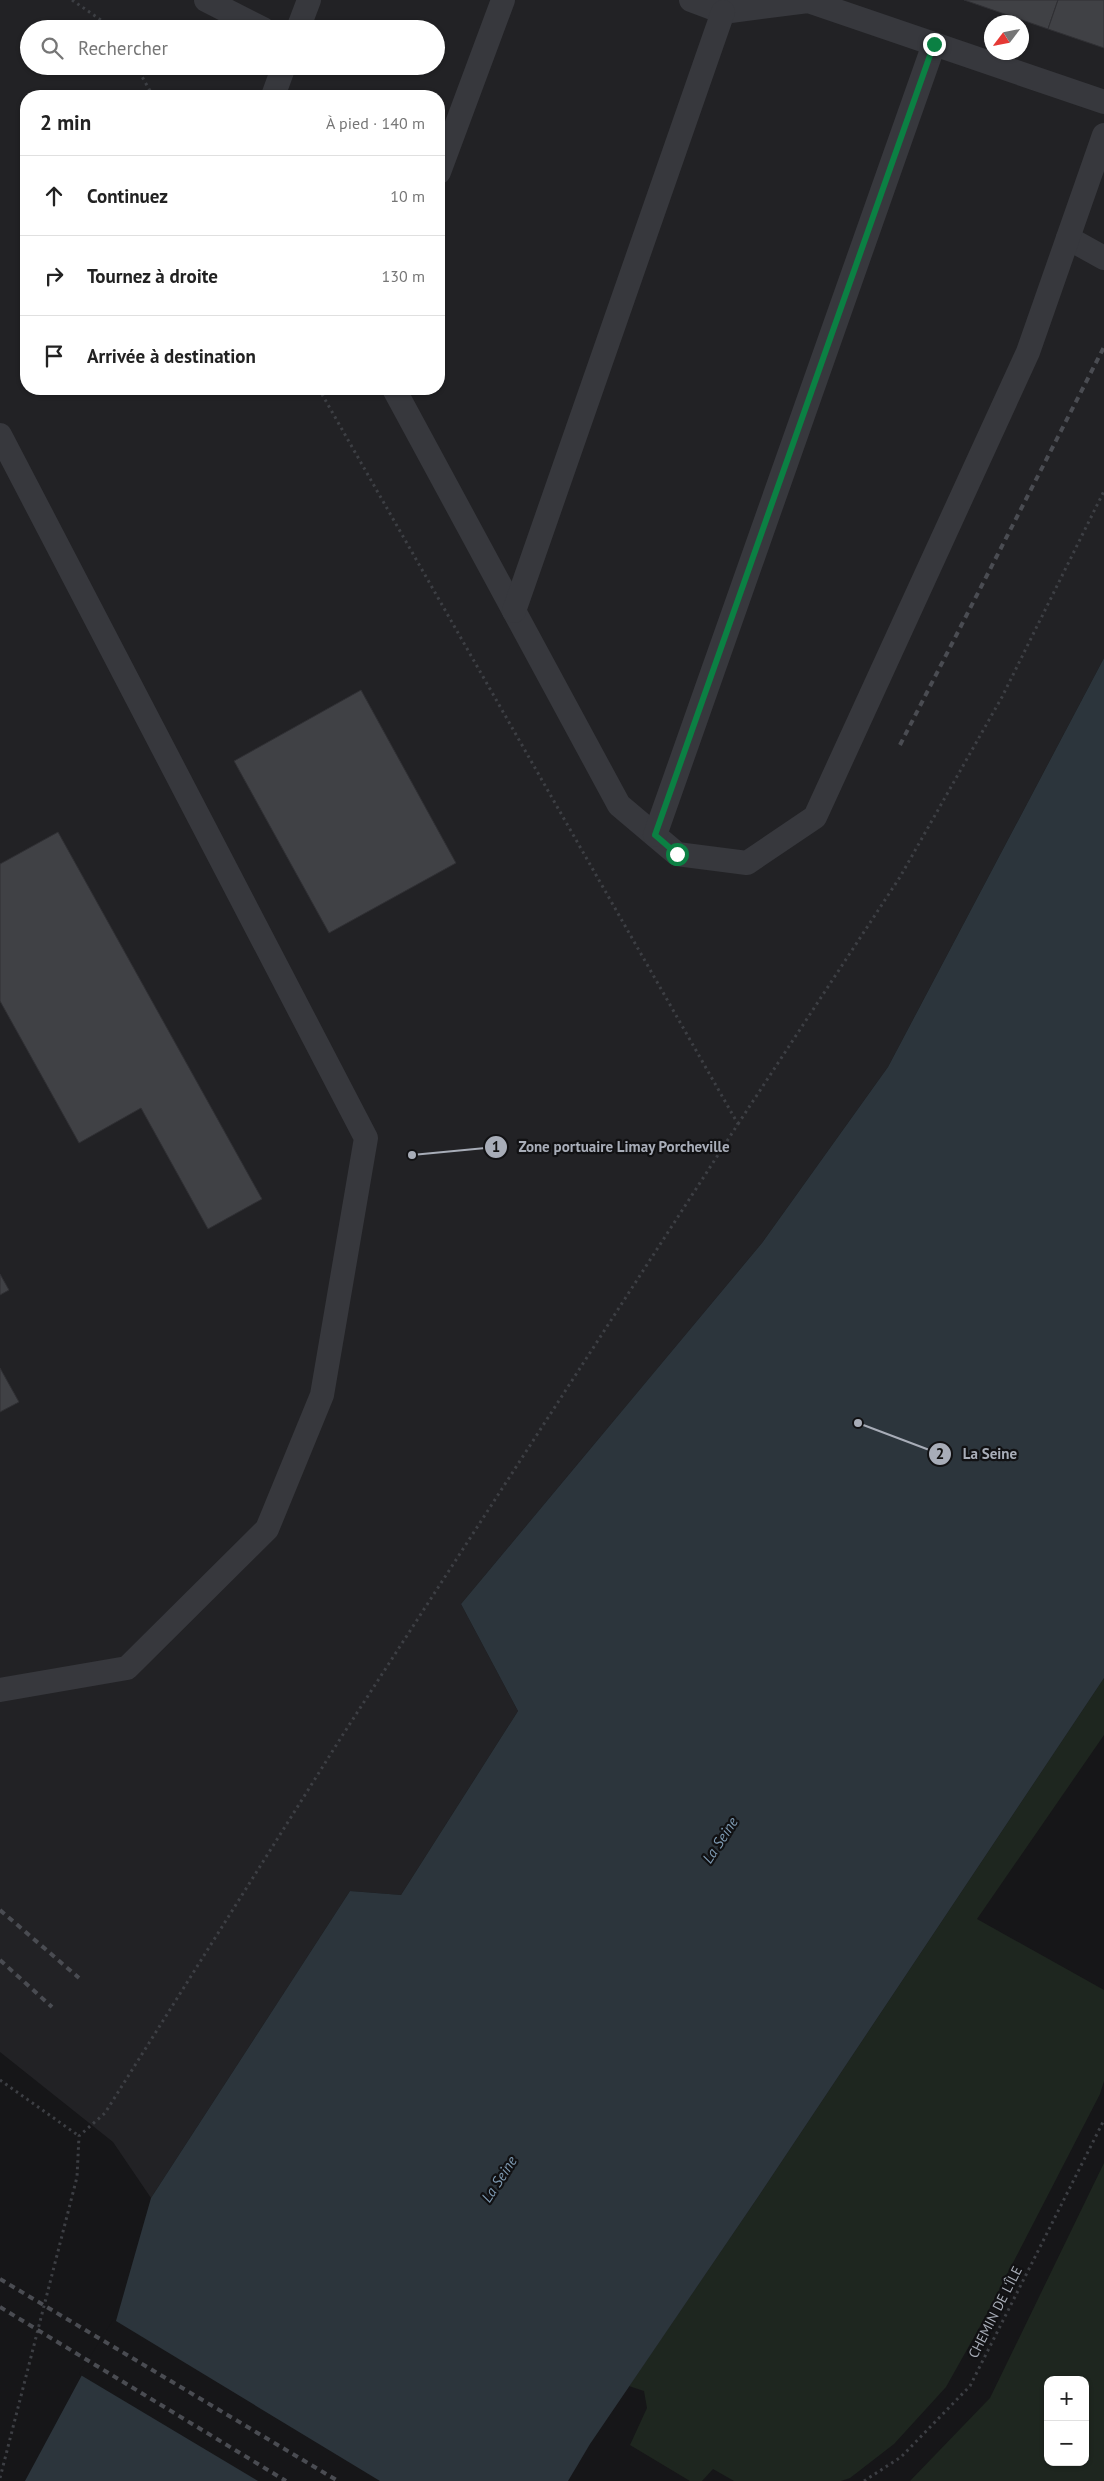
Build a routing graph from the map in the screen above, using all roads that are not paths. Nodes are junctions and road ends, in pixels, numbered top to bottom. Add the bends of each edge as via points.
1 (206, 0) edge
2 (309, 0) edge
3 (503, 0) edge
4 (691, 0) edge
5 (724, 12) junction
6 (245, 20) edge
7 (301, 20) edge
8 (934, 44) junction
9 (281, 75) edge
10 (275, 90) edge
11 (1104, 102) edge
12 (1104, 135) edge
13 (445, 156) edge
14 (1068, 238) junction
15 (1104, 258) edge
16 (397, 395) edge
17 (0, 435) edge
18 (514, 611) junction
19 (655, 835) junction
20 (0, 1690) edge

1 - 6 lane
2 - 7 lane
3 - 13 lane
4 - 5 lane
5 - 8 lane via 808,1
5 - 18 lane
8 - 11 lane
8 - 19 lane
9 - 10 lane
12 - 14 lane
14 - 15 lane
14 - 19 lane via 1028,352 814,817 747,863 677,854
16 - 18 lane
17 - 20 lane via 366,1138 322,1394 267,1529 127,1668
18 - 19 lane via 619,805

